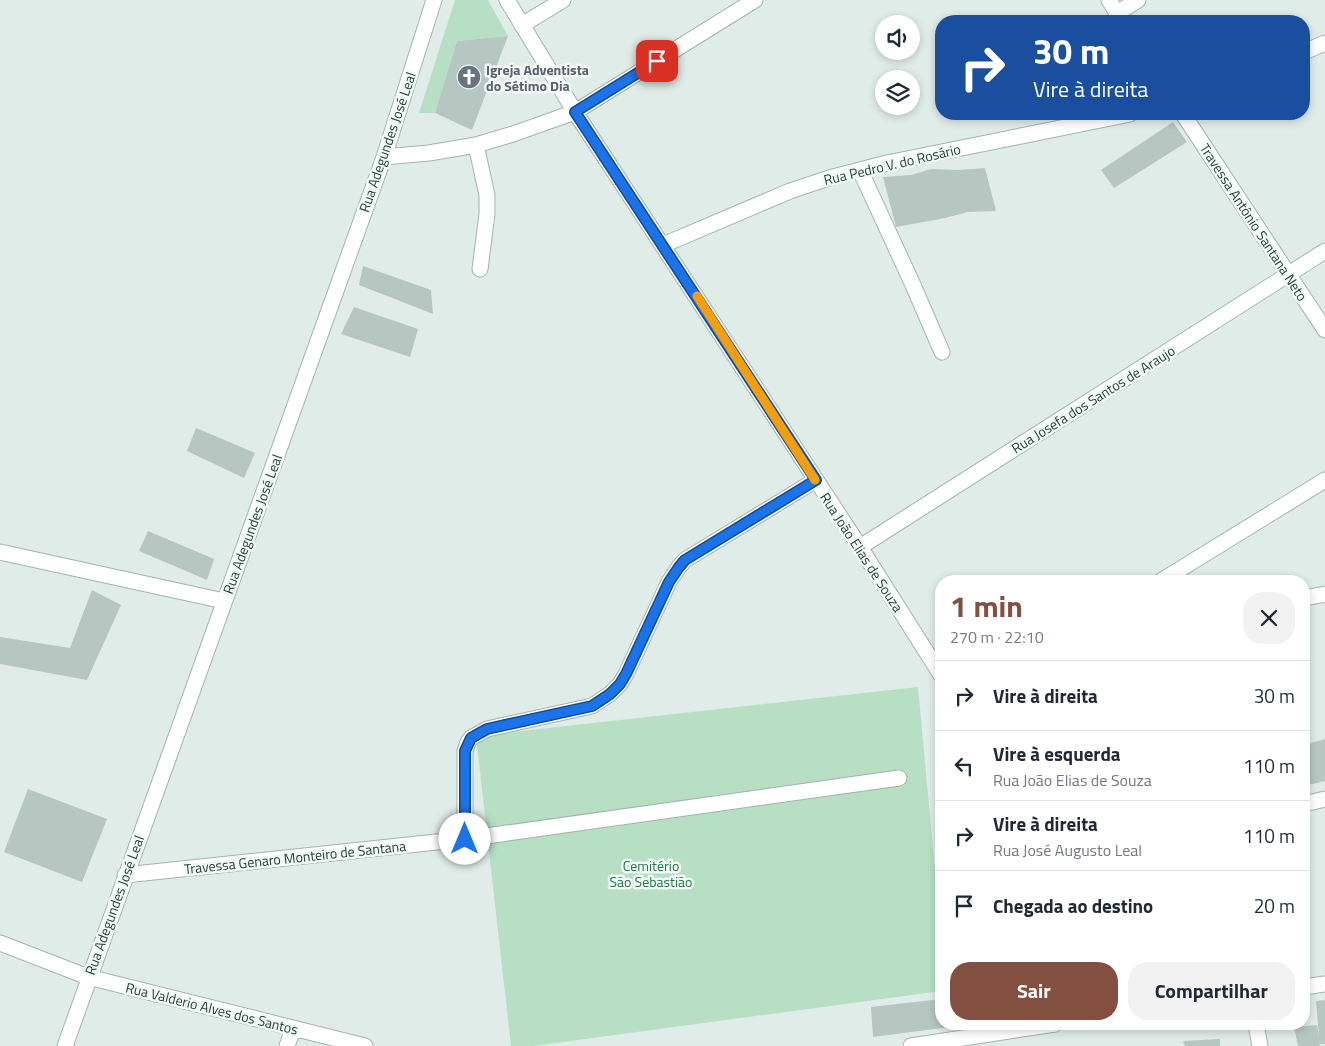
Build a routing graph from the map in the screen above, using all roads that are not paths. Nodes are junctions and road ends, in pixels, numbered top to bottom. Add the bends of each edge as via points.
1 (434, 0) edge
2 (507, 0) edge
3 (563, 0) edge
4 (755, 0) edge
5 (1109, 0) edge
6 (1138, 0) edge
7 (1119, 15) edge
8 (1122, 15) edge
9 (522, 25) junction
10 (1325, 43) edge
11 (1310, 49) edge
12 (575, 112) junction
13 (1101, 120) edge
14 (1187, 120) edge
15 (476, 145) junction
16 (384, 157) junction
17 (860, 170) junction
18 (663, 245) junction
19 (1325, 251) edge
20 (480, 269) dead end
21 (1289, 274) junction
22 (1325, 330) edge
23 (942, 352) dead end
24 (816, 480) junction
25 (1325, 480) edge
26 (860, 547) junction
27 (0, 552) edge
28 (1171, 575) edge
29 (1325, 594) edge
30 (1310, 597) edge
31 (224, 601) junction
32 (935, 666) edge
33 (899, 778) dead end
34 (1325, 799) edge
35 (1310, 803) edge
36 (465, 839) junction
37 (125, 875) junction
38 (0, 943) edge
39 (88, 977) junction
40 (1325, 984) edge
41 (1310, 986) edge
42 (293, 1029) junction
43 (1022, 1030) edge
44 (1257, 1030) edge
45 (951, 1043) edge
46 (65, 1046) edge
47 (287, 1046) edge
48 (365, 1046) edge
49 (911, 1046) edge
50 (1260, 1046) edge

1 - 16 street, Rua Adegundes José Leal
2 - 9 street, Rua João Elias de Souza
3 - 9 street
4 - 12 street
5 - 7 street
6 - 8 street
9 - 12 street, Rua João Elias de Souza
10 - 11 street
12 - 15 street
12 - 18 street, Rua João Elias de Souza
13 - 17 street, Rua Pedro V. do Rosário
14 - 21 street, Travessa Antônio Santana Neto
15 - 16 street
15 - 20 street via 487,196
16 - 31 street, Rua Adegundes José Leal
17 - 18 street, Rua Pedro V. do Rosário via 790,191
17 - 23 street
18 - 24 street, Rua João Elias de Souza
19 - 21 street, Rua Josefa dos Santos de Araujo
21 - 22 street, Travessa Antônio Santana Neto
21 - 26 street, Rua Josefa dos Santos de Araujo
24 - 26 street, Rua João Elias de Souza
24 - 36 street via 685,560 669,582 626,674 610,694 592,706 487,729 471,738 465,751
25 - 28 street
26 - 32 street, Rua João Elias de Souza
27 - 31 street
29 - 30 street
31 - 37 street, Rua Adegundes José Leal
33 - 36 street, Travessa Genaro Monteiro de Santana
34 - 35 street
36 - 37 street, Travessa Genaro Monteiro de Santana
37 - 39 street, Rua Adegundes José Leal
38 - 39 street, Rua Valderio Alves dos Santos
39 - 42 street, Rua Valderio Alves dos Santos
39 - 46 street, Rua Adegundes José Leal
40 - 41 street
42 - 47 street
42 - 48 street, Rua Valderio Alves dos Santos
43 - 45 street
44 - 50 street
45 - 49 street

